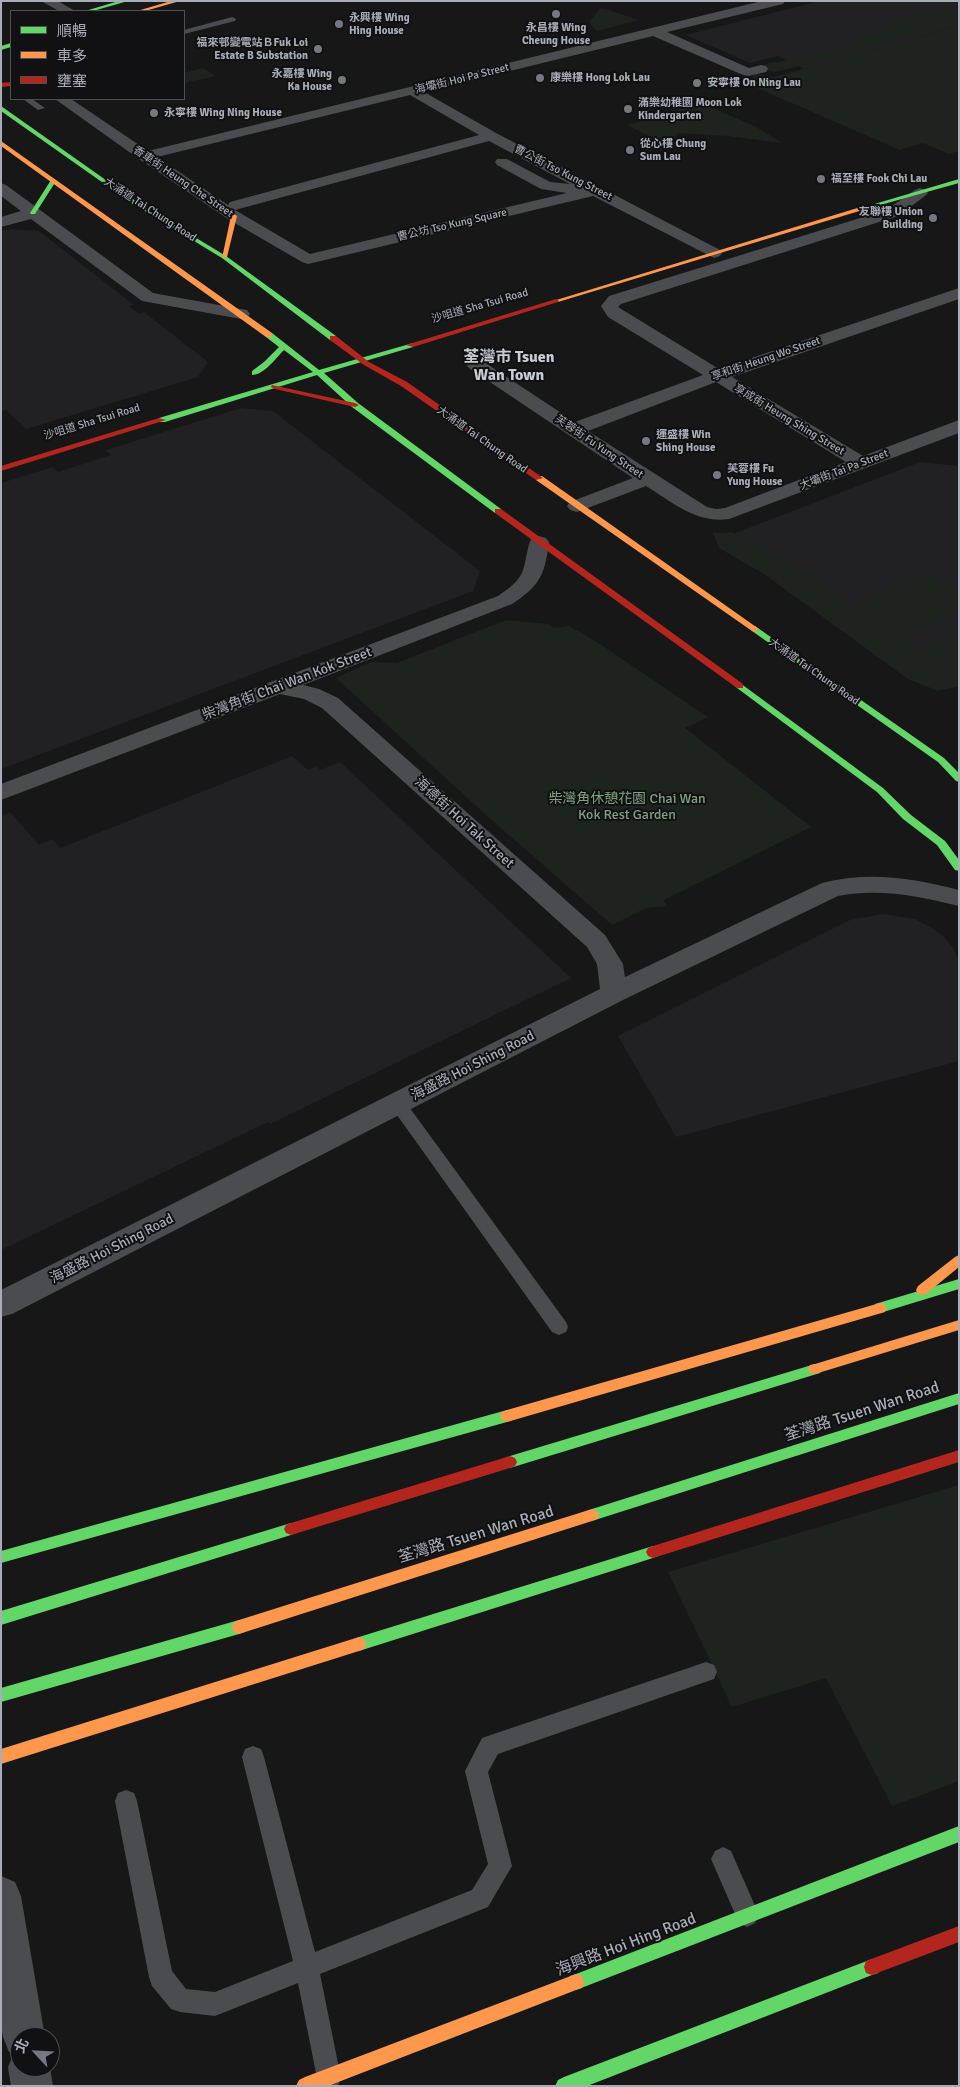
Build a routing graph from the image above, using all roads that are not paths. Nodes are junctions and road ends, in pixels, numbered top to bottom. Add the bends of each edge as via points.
1 (47, 1) edge
2 (126, 1) edge
3 (178, 1) edge
4 (779, 1) edge
5 (67, 10) edge
6 (92, 10) edge
7 (144, 10) edge
8 (232, 18) dead end
9 (185, 32) edge
10 (655, 32) junction
11 (761, 69) dead end
12 (413, 90) junction
13 (29, 100) edge
14 (63, 100) edge
15 (1, 108) edge
16 (41, 108) dead end
17 (490, 136) junction
18 (1, 143) edge
19 (144, 156) junction
20 (53, 181) junction
21 (959, 181) edge
22 (1, 188) edge
23 (597, 190) junction
24 (920, 193) junction
25 (36, 208) junction
26 (233, 217) junction
27 (1, 222) edge
28 (712, 237) dead end
29 (694, 242) junction
30 (677, 248) dead end
31 (714, 253) junction
32 (224, 257) junction
33 (308, 259) joint
34 (959, 293) edge
35 (614, 313) joint
36 (242, 314) junction
37 (440, 336) junction
38 (360, 341) dead end
39 (284, 346) junction
40 (345, 346) junction
41 (422, 352) dead end
42 (298, 359) junction
43 (361, 361) junction
44 (475, 364) dead end
45 (318, 373) junction
46 (716, 376) junction
47 (273, 387) junction
48 (355, 405) junction
49 (575, 429) junction
50 (955, 432) edge
51 (861, 463) junction
52 (1, 469) edge
53 (648, 479) junction
54 (577, 506) junction
55 (730, 513) joint
56 (539, 542) junction
57 (280, 687) junction
58 (941, 760) junction
59 (959, 766) edge
60 (959, 779) edge
61 (1, 793) edge
62 (959, 868) edge
63 (959, 898) edge
64 (614, 993) junction
65 (398, 1104) junction
66 (959, 1260) edge
67 (959, 1284) edge
68 (913, 1297) junction
69 (1, 1305) edge
70 (959, 1325) edge
71 (559, 1328) dead end
72 (959, 1398) edge
73 (959, 1456) edge
74 (1, 1557) edge
75 (1, 1618) edge
76 (706, 1672) dead end
77 (1, 1695) edge
78 (1, 1757) edge
79 (253, 1757) dead end
80 (126, 1801) dead end
81 (959, 1834) edge
82 (724, 1859) dead end
83 (1, 1896) edge
84 (747, 1916) junction
85 (959, 1934) edge
86 (307, 1968) junction
87 (22, 2027) edge
88 (329, 2078) junction
89 (306, 2086) edge
90 (564, 2086) edge

1 - 5 street
2 - 6 main road
3 - 7 main road
4 - 10 street, 海壩街 Hoi Pa Street
8 - 9 lane
10 - 11 street via 748,72
10 - 12 street, 海壩街 Hoi Pa Street
12 - 17 street
12 - 19 street, 海壩街 Hoi Pa Street
13 - 16 lane
14 - 19 street, 香車街 Heung Che Street
15 - 32 main road, 大涌道 Tai Chung Road via 135,203
17 - 23 street via 482,150 546,186
17 - 26 street
18 - 20 main road
19 - 26 street, 香車街 Heung Che Street
20 - 25 main road
20 - 36 main road
21 - 24 main road, 沙咀道 Sha Tsui Road
22 - 25 street
23 - 29 street, 曹公街 Tso Kung Street
23 - 33 street, 曹公坊 Tso Kung Square
24 - 31 main road, 沙咀道 Sha Tsui Road
24 - 35 street, 沙咀道 Sha Tsui Road via 892,213 615,300 609,306
25 - 27 street
25 - 36 street via 148,297
26 - 32 main road
26 - 33 street, 香車街 Heung Che Street
28 - 29 main road
29 - 30 main road
29 - 31 street, 曹公街 Tso Kung Street
31 - 37 main road, 沙咀道 Sha Tsui Road
32 - 40 main road, 大涌道 Tai Chung Road
34 - 46 street, 享和街 Heung Wo Street
35 - 46 street, 享成街 Heung Shing Street
36 - 39 main road
37 - 41 main road
37 - 43 main road, 沙咀道 Sha Tsui Road
38 - 40 main road
39 - 42 main road
39 - 42 main road via 267,364 250,374
40 - 42 main road
40 - 43 main road, 大涌道 Tai Chung Road
42 - 45 main road
43 - 45 main road, 沙咀道 Sha Tsui Road
43 - 54 main road, 大涌道 Tai Chung Road via 383,375 406,380
44 - 49 street, 芙蓉街 Fu Yung Street
45 - 47 main road, 沙咀道 Sha Tsui Road
45 - 48 main road
46 - 49 street, 享和街 Heung Wo Street
46 - 51 street, 享成街 Heung Shing Street
47 - 48 main road
47 - 52 main road, 沙咀道 Sha Tsui Road
48 - 56 main road
49 - 53 street, 芙蓉街 Fu Yung Street
50 - 51 street, 大壩街 Tai Pa Street
51 - 55 street, 大壩街 Tai Pa Street
53 - 54 street
53 - 55 street, 芙蓉街 Fu Yung Street via 700,511 716,515
54 - 58 main road, 大涌道 Tai Chung Road
56 - 57 street, 柴灣角街 Chai Wan Kok Street via 534,575 524,588 505,600
56 - 62 main road via 706,660 880,790 907,817 941,843
57 - 61 street, 柴灣角街 Chai Wan Kok Street
57 - 64 street, 海德街 Hoi Tak Street via 311,694 330,703 596,941 610,964
58 - 59 main road
58 - 60 main road, 大涌道 Tai Chung Road
63 - 64 street, 海盛路 Hoi Shing Road via 909,886 847,885
64 - 65 street, 海盛路 Hoi Shing Road
65 - 69 street, 海盛路 Hoi Shing Road
65 - 71 lane
66 - 68 main road
67 - 68 main road
68 - 74 main road via 408,1444
70 - 75 main road
72 - 77 main road, 荃灣路 Tsuen Wan Road via 241,1626
73 - 78 main road
76 - 86 lane via 490,1746 476,1770 500,1866 480,1899
79 - 86 lane
80 - 86 lane via 161,1977 180,2000 215,2004
81 - 84 main road, 海興路 Hoi Hing Road
82 - 84 lane
83 - 87 street
84 - 88 main road, 海興路 Hoi Hing Road
85 - 90 main road
86 - 88 lane
88 - 89 main road, 海興路 Hoi Hing Road

